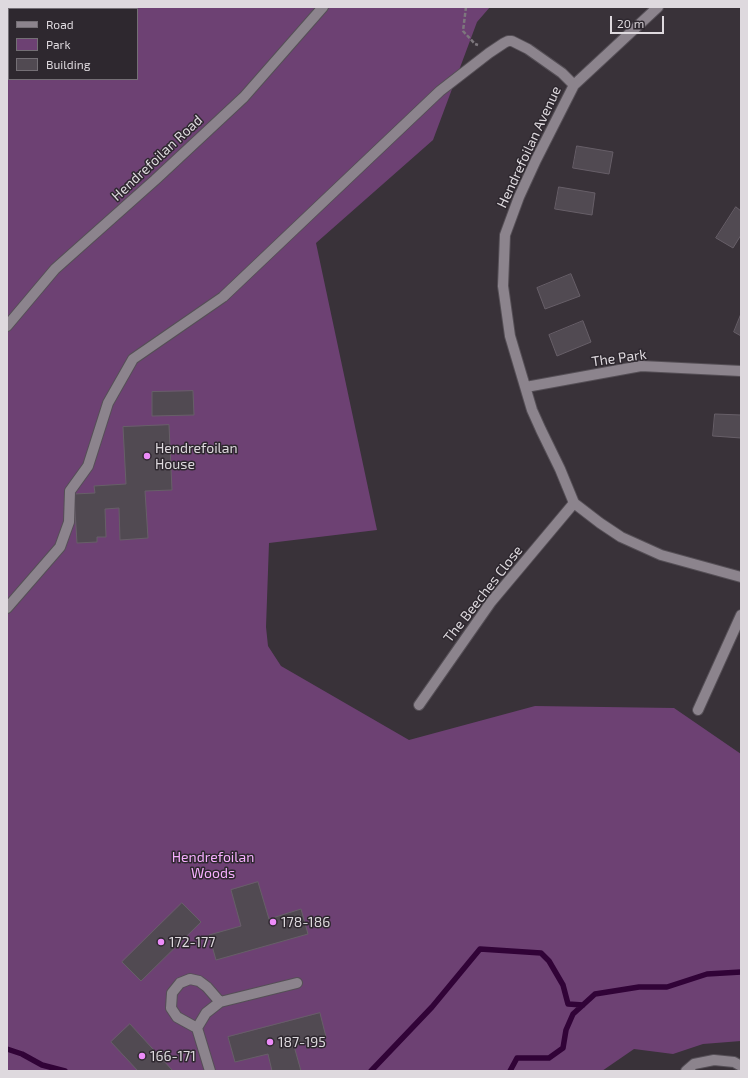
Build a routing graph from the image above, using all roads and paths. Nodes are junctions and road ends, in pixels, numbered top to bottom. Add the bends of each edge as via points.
1 (323, 7) edge
2 (466, 7) edge
3 (658, 7) edge
4 (494, 50) junction
5 (574, 85) junction
6 (7, 326) edge
7 (741, 371) edge
8 (526, 387) junction
9 (574, 502) junction
10 (741, 576) edge
11 (7, 608) edge
12 (741, 616) edge
13 (419, 705) dead end
14 (698, 710) dead end
15 (298, 983) dead end
16 (220, 1002) junction
17 (197, 1028) junction
18 (741, 1066) edge
19 (210, 1071) edge
20 (686, 1071) edge

1 - 6 street, Hendrefoilan Road via 244,97 55,269
2 - 4 path via 463,31 476,44
3 - 5 street, Hendrefoilan Avenue
4 - 5 street via 512,41 545,60
4 - 11 street via 440,91 223,298 133,360 108,403 88,466 70,491 69,522 60,547
5 - 8 street, Hendrefoilan Avenue via 536,160 505,235 503,286 510,336
7 - 8 street, The Park via 641,366
8 - 9 street, Hendrefoilan Avenue via 532,410
9 - 10 street via 621,537 661,555
9 - 13 street, The Beeches Close via 491,602
12 - 14 street
15 - 16 street
16 - 17 street via 206,1013
16 - 17 street via 199,981 190,979 180,983 172,993 171,1008 177,1018
17 - 19 street
18 - 20 street via 734,1062 714,1060 694,1064

